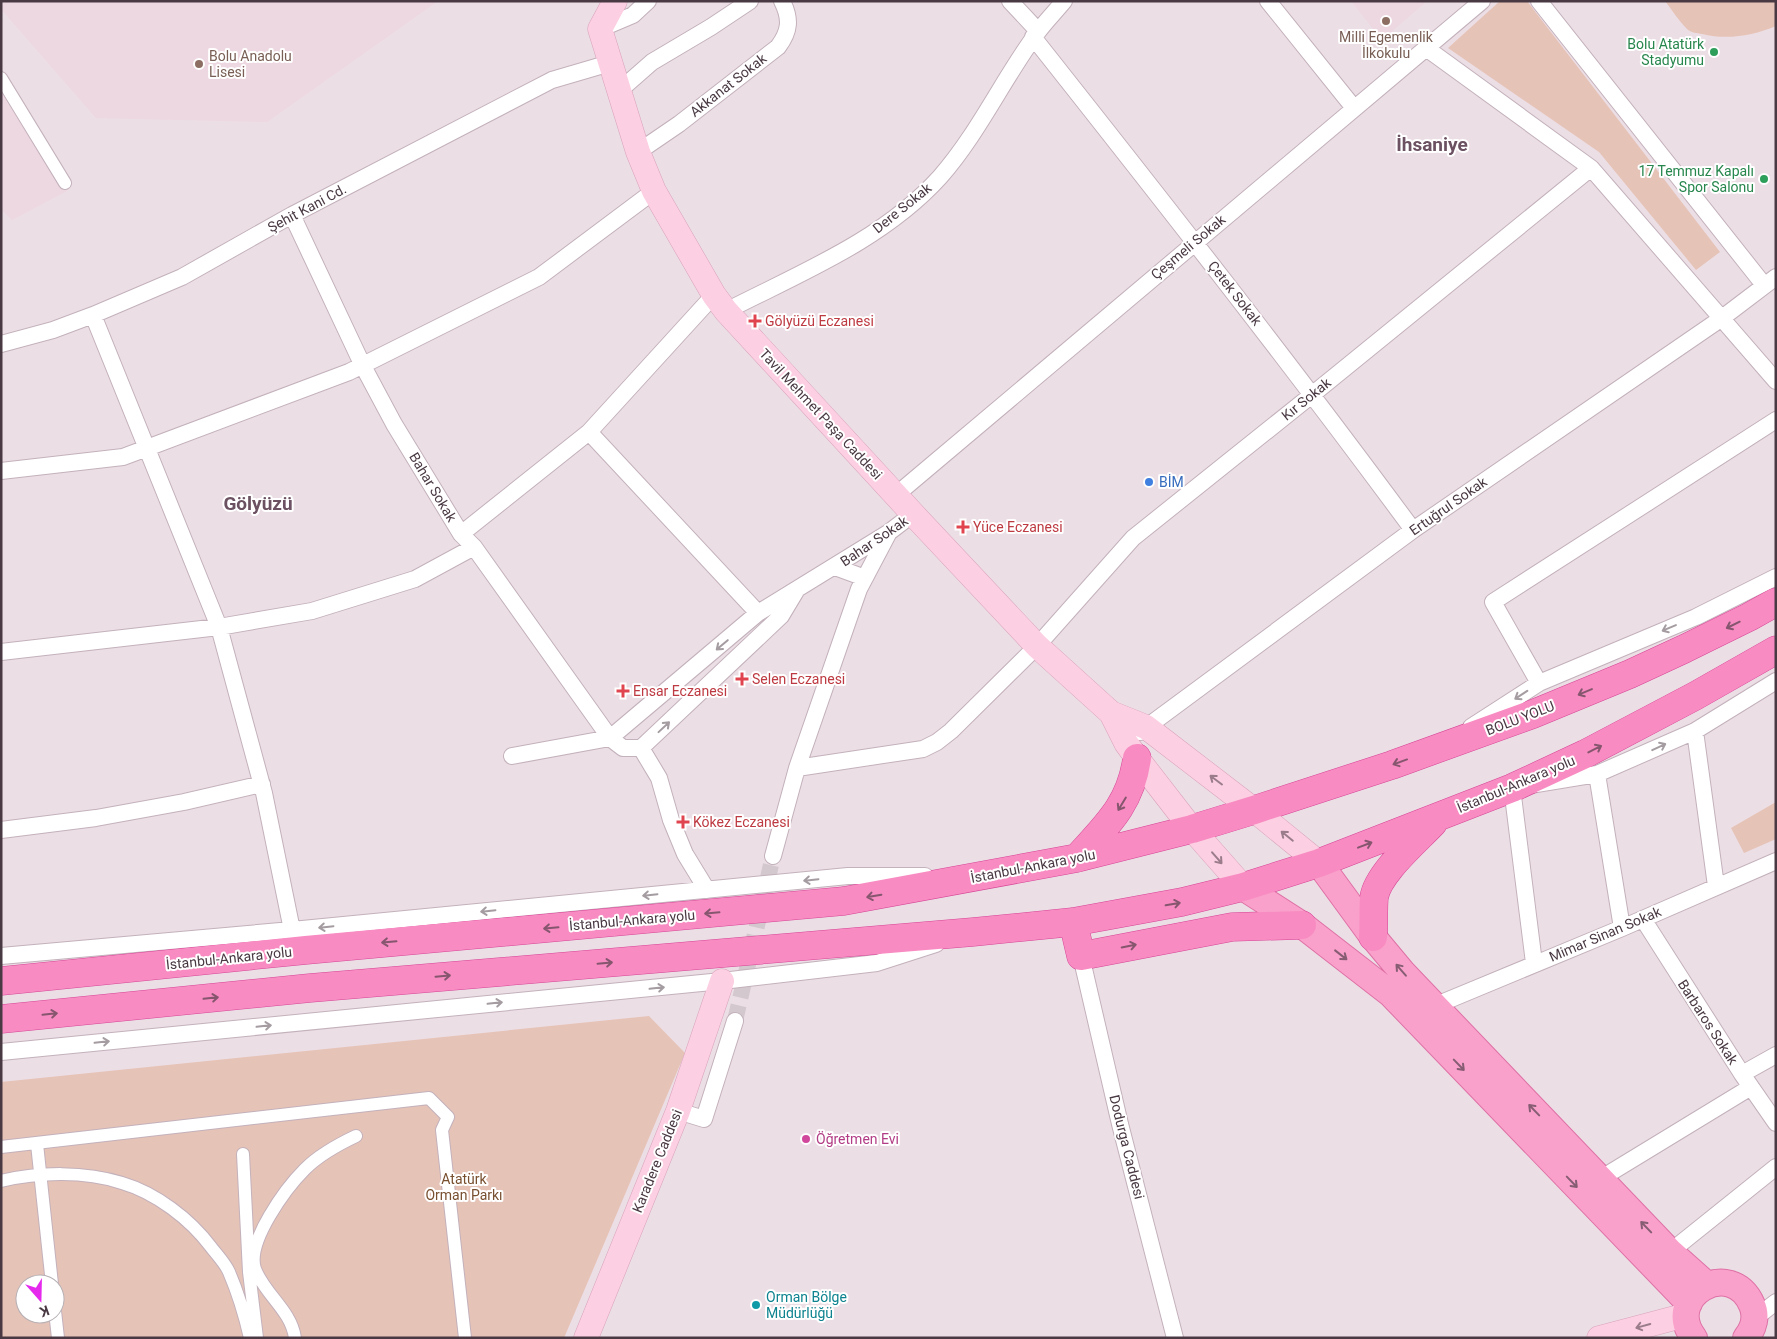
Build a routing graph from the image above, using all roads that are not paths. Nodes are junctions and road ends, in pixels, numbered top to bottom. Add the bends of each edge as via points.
1 (615, 1) edge
2 (648, 1) edge
3 (750, 1) edge
4 (782, 1) edge
5 (1010, 1) edge
6 (1064, 1) edge
7 (1268, 1) edge
8 (1482, 1) edge
9 (1539, 1) edge
10 (600, 30) junction
11 (1036, 34) junction
12 (1426, 48) junction
13 (610, 63) junction
14 (1, 78) edge
15 (619, 91) junction
16 (1354, 108) junction
17 (638, 152) junction
18 (1591, 168) junction
19 (65, 183) dead end
20 (654, 191) junction
21 (292, 215) junction
22 (1195, 241) junction
23 (1770, 281) edge
24 (720, 303) junction
25 (93, 315) junction
26 (1722, 318) junction
27 (1, 344) edge
28 (363, 366) junction
29 (1776, 381) edge
30 (1313, 394) junction
31 (1776, 420) edge
32 (589, 432) junction
33 (146, 449) junction
34 (1, 472) edge
35 (896, 495) junction
36 (913, 514) junction
37 (1413, 530) junction
38 (888, 533) junction
39 (461, 534) junction
40 (474, 547) junction
41 (834, 567) junction
42 (1776, 577) edge
43 (865, 578) junction
44 (796, 591) junction
45 (1776, 602) edge
46 (758, 613) junction
47 (219, 627) junction
48 (1037, 646) junction
49 (1776, 650) edge
50 (1, 652) edge
51 (1776, 682) edge
52 (1539, 683) junction
53 (1111, 713) junction
54 (1146, 727) junction
55 (1695, 731) junction
56 (610, 738) junction
57 (641, 748) junction
58 (1439, 748) junction
59 (1132, 751) junction
60 (512, 756) dead end
61 (797, 768) junction
62 (1597, 774) junction
63 (262, 784) junction
64 (1512, 788) junction
65 (1254, 810) junction
66 (1438, 817) junction
67 (1192, 829) junction
68 (1, 830) edge
69 (773, 856) tunnel mouth
70 (1077, 858) junction
71 (1776, 861) edge
72 (1319, 863) junction
73 (982, 876) junction
74 (1716, 886) junction
75 (1243, 887) junction
76 (707, 890) junction
77 (1643, 919) junction
78 (1073, 922) junction
79 (1302, 925) junction
80 (1622, 928) junction
81 (292, 930) junction
82 (973, 932) junction
83 (1373, 937) junction
84 (1, 956) edge
85 (1081, 956) junction
86 (1534, 963) junction
87 (1, 981) edge
88 (722, 981) junction
89 (1434, 1006) junction
90 (1, 1019) edge
91 (736, 1021) tunnel mouth
92 (1, 1052) edge
93 (1776, 1054) edge
94 (1746, 1081) junction
95 (678, 1111) junction
96 (1776, 1123) edge
97 (356, 1136) dead end
98 (37, 1144) junction
99 (1, 1147) edge
100 (243, 1154) dead end
101 (1776, 1167) edge
102 (41, 1175) junction
103 (1600, 1180) junction
104 (1, 1181) edge
105 (1670, 1252) junction
106 (51, 1274) edge
107 (1707, 1285) junction
108 (1776, 1302) edge
109 (1689, 1318) edge
110 (56, 1324) edge
111 (1754, 1330) edge
112 (58, 1338) edge
113 (250, 1338) edge
114 (257, 1338) edge
115 (295, 1338) edge
116 (465, 1338) edge
117 (586, 1338) edge
118 (1175, 1338) edge
119 (1600, 1338) edge

1 - 10 main road
2 - 10 street via 633,16
3 - 15 street via 652,62
4 - 17 street, Akkanat Sokak via 789,27 778,47
5 - 11 street, Çetek Sokak
6 - 11 street, Dere Sokak
7 - 16 street
8 - 12 street, Çeşmeli Sokak
9 - 23 street
10 - 13 main road, Tavil Mehmet Paşa Caddesi
11 - 22 street, Çetek Sokak
11 - 24 street, Dere Sokak via 961,150 914,203 853,246
12 - 16 street, Çeşmeli Sokak
12 - 18 street
13 - 15 main road, Tavil Mehmet Paşa Caddesi
13 - 21 street, Şehit Kani Cd. via 552,80
14 - 19 street
15 - 17 main road, Tavil Mehmet Paşa Caddesi
16 - 22 street, Çeşmeli Sokak
17 - 20 main road, Tavil Mehmet Paşa Caddesi
18 - 26 street
18 - 30 street, Kır Sokak
20 - 24 main road, Tavil Mehmet Paşa Caddesi
20 - 28 street via 539,277
21 - 25 street, Şehit Kani Cd. via 182,277
21 - 28 street, Bahar Sokak
22 - 30 street, Çetek Sokak
22 - 35 street, Çeşmeli Sokak
23 - 26 street, Ertuğrul Sokak
24 - 32 street
24 - 35 main road, Tavil Mehmet Paşa Caddesi
25 - 27 street, Şehit Kani Cd.
25 - 33 street
26 - 29 street
26 - 37 street, Ertuğrul Sokak
28 - 33 street
28 - 39 street, Bahar Sokak
30 - 37 street, Çetek Sokak
30 - 48 street, Kır Sokak via 1132,538
31 - 52 street via 1493,602
32 - 39 street
32 - 46 street
33 - 34 street via 123,457
33 - 47 street
35 - 36 main road, Tavil Mehmet Paşa Caddesi
36 - 38 street, Bahar Sokak
36 - 48 main road, Tavil Mehmet Paşa Caddesi
37 - 54 street, Ertuğrul Sokak
38 - 41 street, Bahar Sokak
38 - 43 street
39 - 40 street, Bahar Sokak
40 - 47 street via 415,579 312,611
40 - 56 street, Bahar Sokak
41 - 43 street, Bahar Sokak
41 - 44 street, Bahar Sokak
42 -> 52 street via 1696,617
43 - 61 street
44 - 46 street, Bahar Sokak
57 -> 44 street, Bahar Sokak via 781,616
45 -> 58 highway, BOLU YOLU via 1630,674
46 -> 56 street, Bahar Sokak
47 - 50 street
47 - 63 street
48 - 53 main road, Tavil Mehmet Paşa Caddesi
48 - 61 street, Kır Sokak via 951,731 930,746
64 -> 49 highway, İstanbul-Ankara yolu via 1640,726
51 - 55 street
52 -> 58 street
53 - 54 main road
53 - 59 main road
54 - 59 street, Ertuğrul Sokak
65 -> 54 main road
62 -> 55 street
55 - 74 street
56 - 57 street, Bahar Sokak via 623,748
56 - 60 street
57 - 76 street via 659,778 685,854
58 -> 65 highway, BOLU YOLU
59 - 67 main road
59 -> 70 highway via 1132,782 1122,807
61 - 69 street
62 - 64 street
62 - 80 street
63 - 68 street via 84,820
63 - 81 street
64 - 66 highway, İstanbul-Ankara yolu
64 - 86 street
65 - 67 highway, İstanbul-Ankara yolu
72 -> 65 main road
72 -> 66 highway, İstanbul-Ankara yolu
66 - 83 highway via 1378,886 1374,898
67 - 70 highway, İstanbul-Ankara yolu
67 -> 75 main road
70 - 73 highway, İstanbul-Ankara yolu
71 - 74 street, Mimar Sinan Sokak
72 - 75 highway, İstanbul-Ankara yolu
72 - 83 main road
73 -> 76 street via 848,876
73 -> 87 highway, İstanbul-Ankara yolu via 844,901
74 - 77 street, Mimar Sinan Sokak
78 -> 75 highway, İstanbul-Ankara yolu
75 - 79 main road
76 -> 81 street
77 - 80 street, Mimar Sinan Sokak
77 - 94 street, Barbaros Sokak
78 - 82 highway
78 - 85 highway
85 -> 79 highway via 1232,926
79 -> 109 main road via 1391,994
80 - 86 street, Mimar Sinan Sokak
81 - 84 street
82 - 88 street via 877,963
90 -> 82 highway via 310,988
89 -> 83 main road
85 - 118 street, Dodurga Caddesi
86 - 89 street, Mimar Sinan Sokak
92 -> 88 street
88 - 95 main road, Karadere Caddesi
103 -> 89 main road
91 - 95 street via 704,1119
93 - 94 street
94 - 96 street, Barbaros Sokak
94 - 103 street
95 - 117 main road, Karadere Caddesi
97 - 115 street via 332,1148 304,1170 263,1226 255,1247 254,1267 262,1285 288,1316
98 - 99 street
98 - 102 street
98 - 116 street via 429,1098 448,1117 442,1130
100 - 114 street via 249,1272
101 - 105 street
102 - 104 street
102 - 106 street
102 - 113 street via 96,1177 123,1183 180,1215 204,1237 228,1271
105 -> 103 main road
105 - 107 main road
107 - 109 main road via 1700,1289
107 - 111 main road via 1718,1282 1740,1289 1753,1308
108 - 111 street
109 -> 119 main road
110 - 112 street

